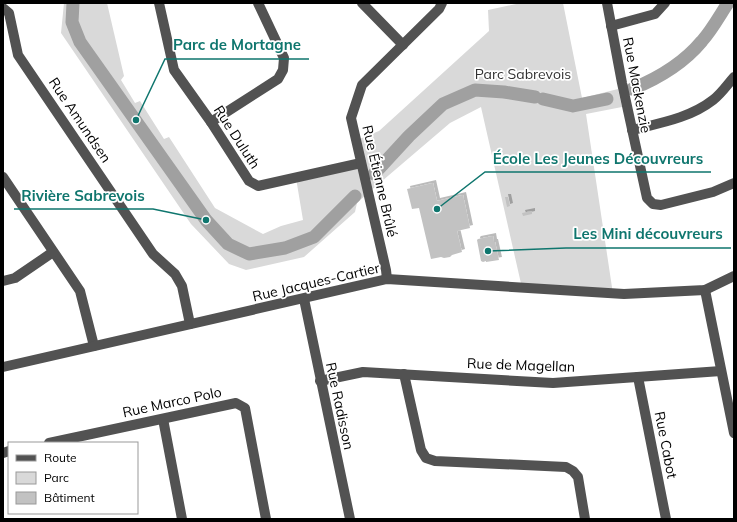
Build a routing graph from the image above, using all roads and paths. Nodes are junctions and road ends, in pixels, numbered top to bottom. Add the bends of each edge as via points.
1 (159, 3) edge
2 (258, 3) edge
3 (362, 3) edge
4 (442, 3) edge
5 (607, 3) edge
6 (665, 3) edge
7 (3, 8) edge
8 (611, 26) junction
9 (403, 45) junction
10 (734, 77) edge
11 (211, 122) junction
12 (632, 130) junction
13 (361, 163) junction
14 (4, 182) edge
15 (734, 183) edge
16 (53, 252) junction
17 (734, 276) edge
18 (387, 279) junction
19 (3, 281) edge
20 (704, 290) junction
21 (304, 299) junction
22 (190, 324) junction
23 (94, 346) junction
24 (3, 367) edge
25 (721, 371) junction
26 (404, 374) junction
27 (638, 377) junction
28 (320, 381) junction
29 (163, 418) junction
30 (734, 432) edge
31 (88, 439) edge
32 (55, 442) edge
33 (182, 519) edge
34 (266, 519) edge
35 (350, 519) edge
36 (585, 519) edge
37 (666, 519) edge

1 - 11 street, Rue Duluth via 174,70
2 - 11 street via 284,58 284,70 278,78
3 - 9 street
4 - 9 street, Rue Étienne Brûlé
5 - 8 street, Rue Mackenzie
6 - 8 street via 655,14
7 - 22 street, Rue Amundsen via 9,13 18,55 153,254 175,274 182,286
8 - 12 street, Rue Mackenzie
9 - 13 street, Rue Étienne Brûlé via 362,85 351,118
10 - 12 street via 714,100 698,110
11 - 13 street, Rue Duluth via 249,181 258,186
12 - 15 street, Rue Mackenzie via 647,198 653,204 661,205 713,192
13 - 18 street, Rue Étienne Brûlé
14 - 16 street
16 - 19 street via 15,278
16 - 23 street via 80,291
17 - 20 street, Rue Jacques-Cartier
18 - 20 street, Rue Jacques-Cartier via 624,294
18 - 21 street, Rue Jacques-Cartier
20 - 25 street
21 - 22 street, Rue Jacques-Cartier
21 - 28 street, Rue Radisson
22 - 23 street, Rue Jacques-Cartier
23 - 24 street, Rue Jacques-Cartier
25 - 27 street, Rue de Magellan
25 - 30 street
26 - 27 street, Rue de Magellan via 553,383
26 - 28 street, Rue de Magellan via 363,372
26 - 36 street via 421,450 426,458 435,461 566,467 573,470 578,477
27 - 37 street, Rue Cabot
28 - 35 street, Rue Radisson
29 - 31 street, Rue Marco Polo
29 - 33 street
29 - 34 street, Rue Marco Polo via 236,403 245,408
31 - 32 street, Rue Marco Polo

